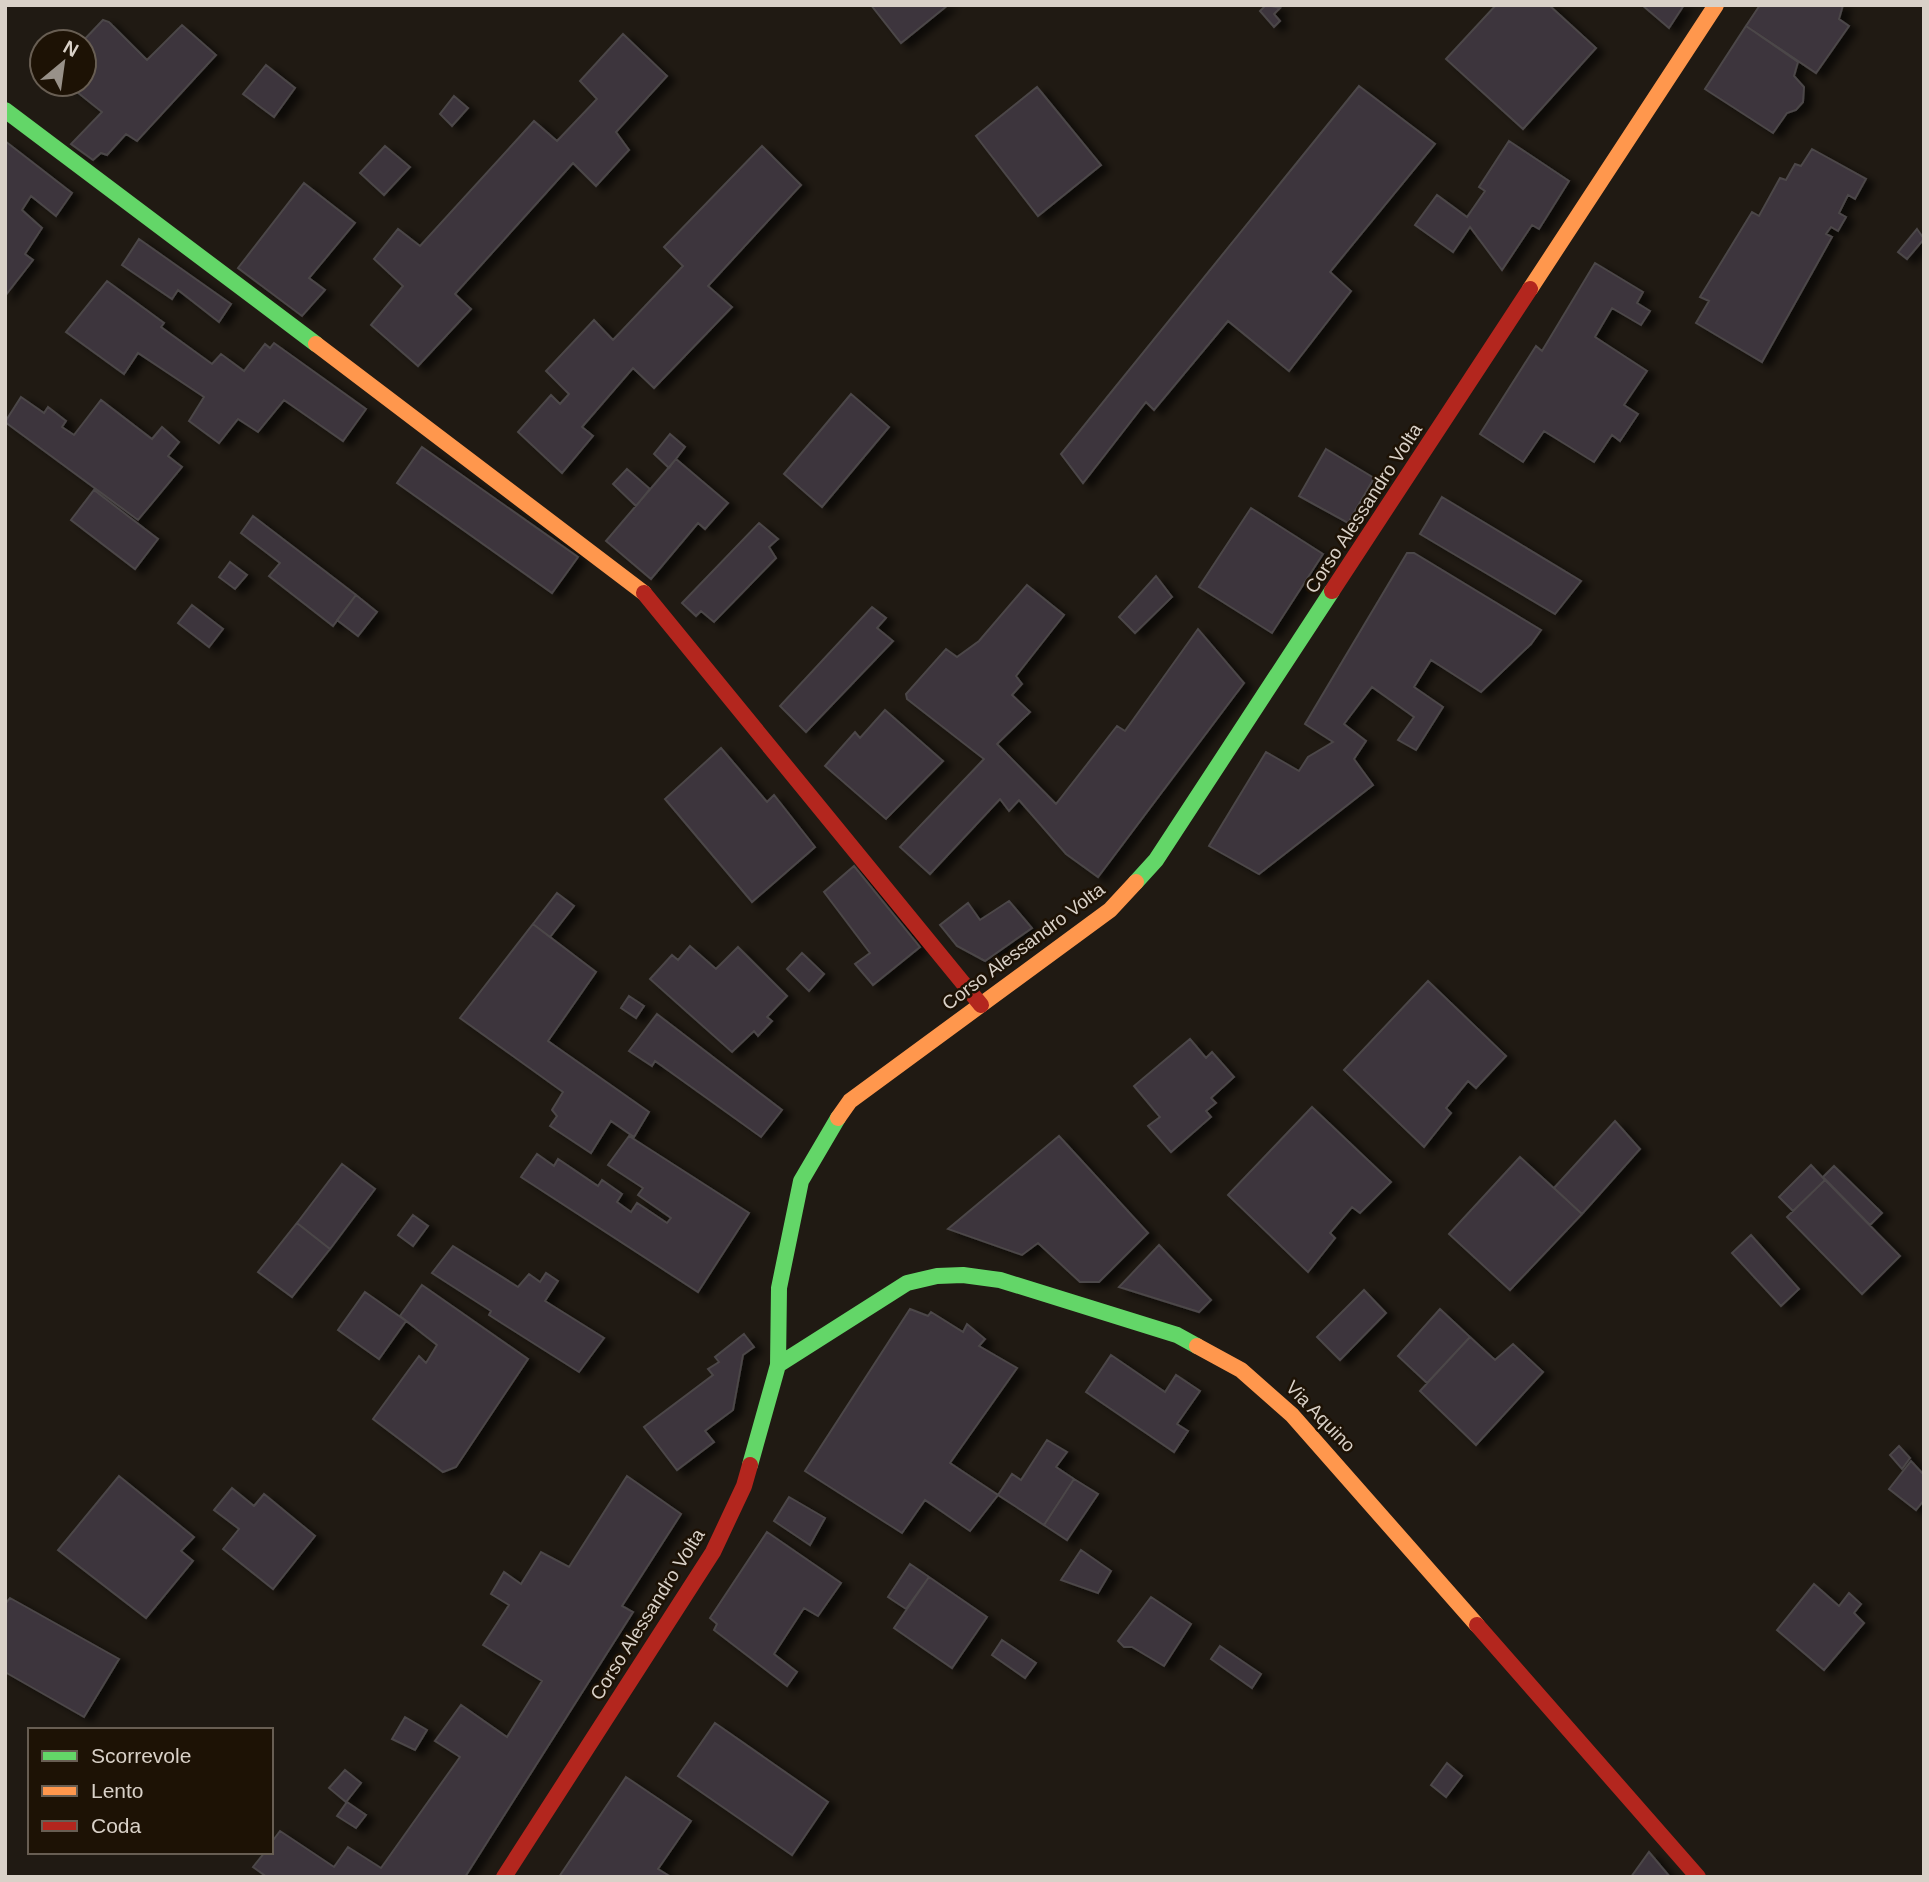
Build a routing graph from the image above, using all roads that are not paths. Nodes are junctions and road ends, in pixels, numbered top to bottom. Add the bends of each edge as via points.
1 (1716, 5) edge
2 (5, 110) edge
3 (981, 1005) junction
4 (778, 1365) junction
5 (504, 1877) edge
6 (1698, 1877) edge

1 - 3 street, Corso Alessandro Volta via 1156,860 1110,910
2 - 3 street via 638,586
3 - 4 street, Corso Alessandro Volta via 850,1101 820,1145 801,1181 785,1247 779,1288
4 - 5 street, Corso Alessandro Volta via 744,1486 713,1552
4 - 6 street, Via Aquino via 907,1283 950,1276 1013,1284 1164,1331 1212,1353 1268,1392 1309,1433

